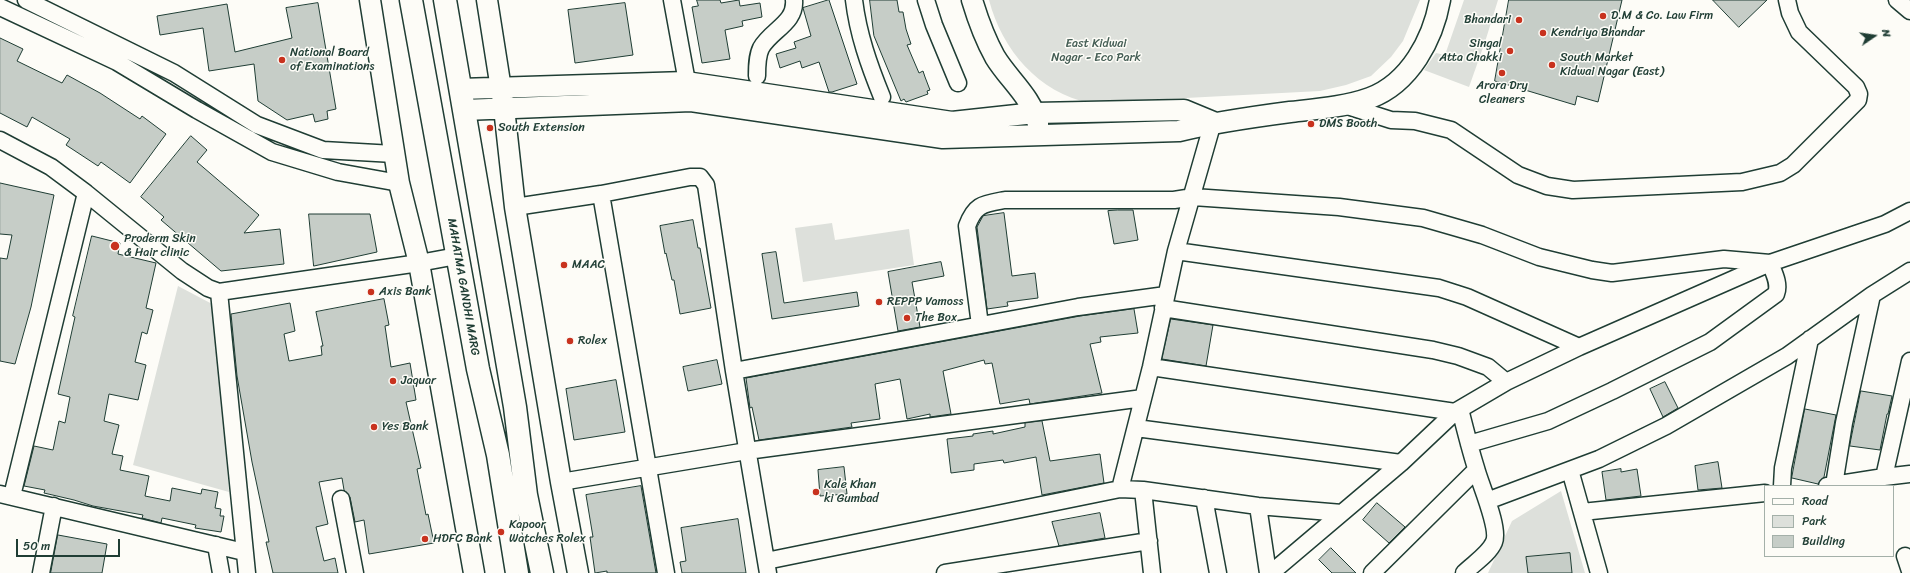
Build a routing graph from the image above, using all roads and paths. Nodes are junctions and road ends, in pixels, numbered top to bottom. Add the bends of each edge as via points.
1 (26, 0) edge
2 (370, 0) edge
3 (411, 0) edge
4 (444, 0) edge
5 (487, 0) edge
6 (672, 0) edge
7 (794, 0) edge
8 (854, 0) edge
9 (926, 0) edge
10 (972, 0) edge
11 (1440, 0) edge
12 (1787, 0) edge
13 (1897, 0) edge
14 (0, 7) edge
15 (1910, 10) edge
16 (757, 76) dead end
17 (686, 82) junction
18 (958, 82) dead end
19 (501, 86) junction
20 (460, 89) junction
21 (882, 97) dead end
22 (691, 101) junction
23 (1344, 105) junction
24 (504, 108) junction
25 (464, 110) junction
26 (1035, 113) junction
27 (1213, 122) junction
28 (1041, 135) junction
29 (0, 140) edge
30 (394, 154) junction
31 (399, 182) junction
32 (86, 193) junction
33 (601, 194) junction
34 (1193, 197) junction
35 (515, 207) junction
36 (1907, 217) edge
37 (1176, 251) junction
38 (457, 256) junction
39 (419, 263) junction
40 (1770, 263) junction
41 (1910, 271) edge
42 (219, 292) junction
43 (1872, 295) junction
44 (1165, 301) junction
45 (980, 325) junction
46 (1810, 339) junction
47 (1579, 347) junction
48 (1910, 361) edge
49 (1151, 367) junction
50 (734, 371) junction
51 (1506, 382) junction
52 (1143, 398) junction
53 (1457, 410) junction
54 (1136, 428) junction
55 (1469, 444) junction
56 (747, 451) junction
57 (1401, 463) junction
58 (647, 467) junction
59 (1476, 470) junction
60 (1570, 470) junction
61 (1910, 474) edge
62 (1884, 477) junction
63 (561, 482) junction
64 (1782, 485) edge
65 (1830, 485) edge
66 (1120, 490) junction
67 (1143, 490) junction
68 (1764, 493) edge
69 (6, 495) edge
70 (1204, 498) junction
71 (341, 499) dead end
72 (1487, 501) junction
73 (54, 506) junction
74 (1258, 506) junction
75 (1582, 512) junction
76 (1342, 513) junction
77 (1149, 541) junction
78 (216, 545) junction
79 (244, 552) junction
80 (1905, 556) dead end
81 (767, 567) edge
82 (1910, 571) edge
83 (41, 573) edge
84 (222, 573) edge
85 (247, 573) edge
86 (355, 573) edge
87 (474, 573) edge
88 (517, 573) edge
89 (542, 573) edge
90 (578, 573) edge
91 (666, 573) edge
92 (945, 573) edge
93 (1152, 573) edge
94 (1218, 573) edge
95 (1270, 573) edge
96 (1372, 573) edge
97 (1464, 573) edge
98 (1599, 573) edge

1 - 30 street via 174,73 256,126 323,150
2 - 30 street
3 - 38 main road, MAHATMA GANDHI MARG
4 - 20 main road
5 - 19 street
6 - 17 street
7 - 16 street via 793,12 788,21 761,48
8 - 21 street via 868,61
9 - 18 street
10 - 26 street via 995,57 1017,83
11 - 23 street via 1428,39 1404,74 1372,97
12 - 23 street via 1799,32 1856,86 1859,94 1858,100 1793,165 1780,173 1762,178 1742,182 1642,188 1558,188 1518,175 1451,130 1415,121 1391,120
13 - 15 street
14 - 31 street via 117,62 272,152 338,172
17 - 19 street
17 - 22 street
17 - 26 street via 952,122
19 - 20 street
19 - 24 street
20 - 25 main road
22 - 24 street
22 - 28 street via 943,138
23 - 27 street
24 - 25 street
24 - 35 street
25 - 89 main road via 515,407 526,495
26 - 27 street via 1184,110
26 - 28 street
27 - 28 street via 1179,131
27 - 34 street
29 - 32 street via 50,167
30 - 31 street
31 - 39 street
32 - 42 street via 182,272
32 - 69 street
33 - 35 street
33 - 50 street via 700,177 706,185
33 - 58 street
34 - 37 street
34 - 40 street via 1339,208 1423,218 1482,235 1539,257 1612,273 1724,259
34 - 45 street via 1174,200 1005,200 985,203 972,213 967,226
35 - 63 street
36 - 40 street
37 - 44 street
37 - 47 street via 1439,288 1467,297
38 - 39 street
38 - 88 main road, MAHATMA GANDHI MARG via 478,369 498,456
39 - 42 street
39 - 87 street
40 - 47 street
40 - 55 street via 1778,289 1776,294 1714,339 1548,421
41 - 43 street
42 - 79 street
43 - 46 street
43 - 65 street
44 - 45 street via 1078,307
44 - 49 street
44 - 51 street via 1433,350 1488,367
45 - 50 street
46 - 60 street via 1787,356 1666,426 1612,454
46 - 64 street via 1783,468
47 - 51 street
48 - 62 street
49 - 52 street
49 - 53 street
50 - 56 street
51 - 53 street
52 - 54 street
52 - 56 street
53 - 55 street
53 - 57 street
54 - 57 street
54 - 66 street
55 - 59 street
56 - 58 street
56 - 81 street
57 - 76 street
58 - 63 street
58 - 91 street
59 - 72 street
59 - 96 street
60 - 72 street
60 - 75 street
61 - 62 street
62 - 65 street
63 - 90 street
66 - 67 street
66 - 81 street
67 - 70 street
67 - 77 street
68 - 75 street
69 - 73 street
70 - 74 street
70 - 94 street
71 - 86 street
72 - 97 street via 1495,533 1494,541
73 - 78 street
73 - 83 street
74 - 76 street
74 - 95 street
75 - 98 street
76 - 95 street
77 - 92 street
77 - 93 street
78 - 79 street
78 - 84 street
79 - 85 street
80 - 82 street

